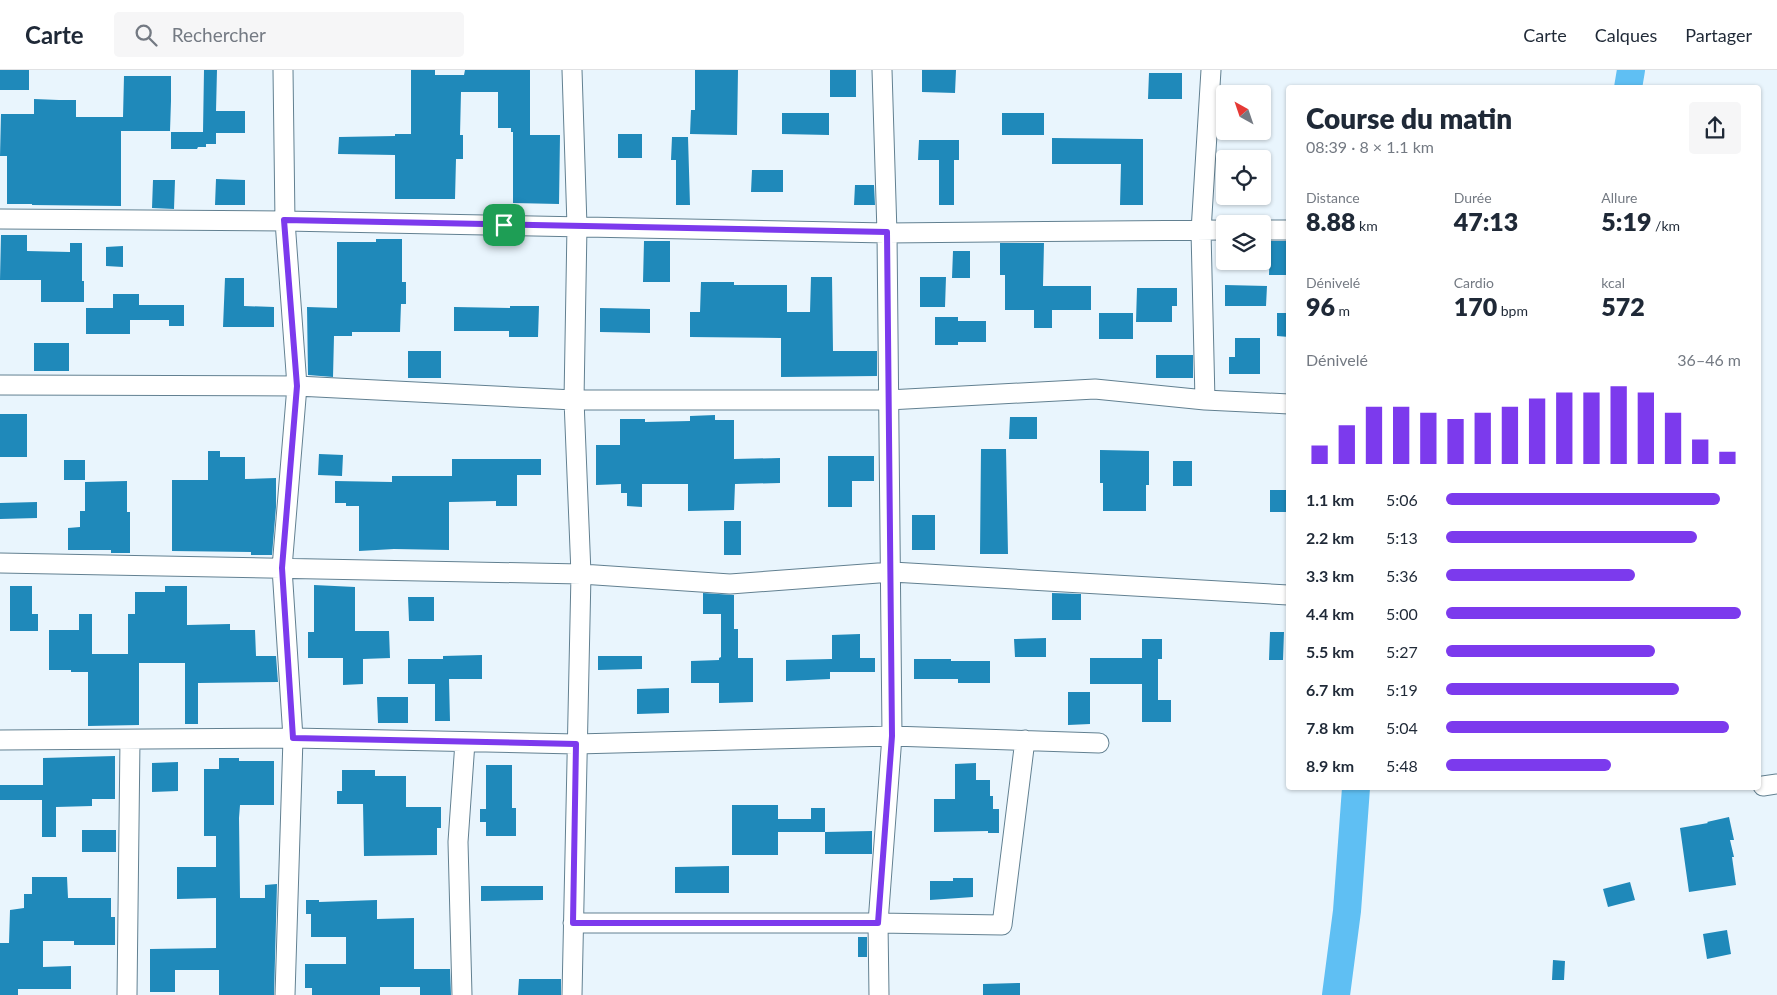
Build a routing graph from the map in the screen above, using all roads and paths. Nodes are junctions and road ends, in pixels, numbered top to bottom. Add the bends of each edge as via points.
1 (283, 70) edge
2 (572, 70) edge
3 (882, 70) edge
4 (1211, 70) edge
5 (0, 219) edge
6 (284, 220) junction
7 (577, 226) junction
8 (1216, 230) edge
9 (1271, 230) edge
10 (1286, 230) edge
11 (1201, 231) junction
12 (887, 232) junction
13 (0, 385) edge
14 (297, 386) junction
15 (574, 400) junction
16 (888, 400) junction
17 (1205, 400) junction
18 (1286, 404) edge
19 (0, 563) edge
20 (282, 568) junction
21 (892, 572) junction
22 (581, 574) junction
23 (1286, 595) edge
24 (892, 736) junction
25 (293, 738) junction
26 (0, 740) edge
27 (130, 740) junction
28 (1025, 740) junction
29 (465, 742) junction
30 (1099, 743) dead end
31 (576, 744) junction
32 (573, 923) junction
33 (878, 923) junction
34 (126, 995) edge
35 (285, 995) edge
36 (462, 995) edge
37 (572, 995) edge
38 (879, 995) edge

1 - 6 street
2 - 7 street
3 - 12 street
4 - 11 street
5 - 6 street
6 - 7 street
6 - 14 street
7 - 12 street
7 - 15 street
8 - 11 street
9 - 10 street
11 - 12 street
11 - 17 street
12 - 16 street
13 - 14 street
14 - 15 street
14 - 20 street
15 - 16 street
15 - 22 street
16 - 17 street via 1095,389
16 - 21 street
17 - 18 street
19 - 20 street
20 - 22 street
20 - 25 street
21 - 22 street via 730,584
21 - 23 street
21 - 24 street
22 - 31 street
24 - 28 street
24 - 31 street
24 - 33 street
25 - 27 street
25 - 29 street
25 - 35 street
26 - 27 street
27 - 34 street
28 - 30 street
28 - 33 street via 1002,925
29 - 31 street
29 - 36 street via 458,842
31 - 32 street
32 - 33 street
32 - 37 street
33 - 38 street

